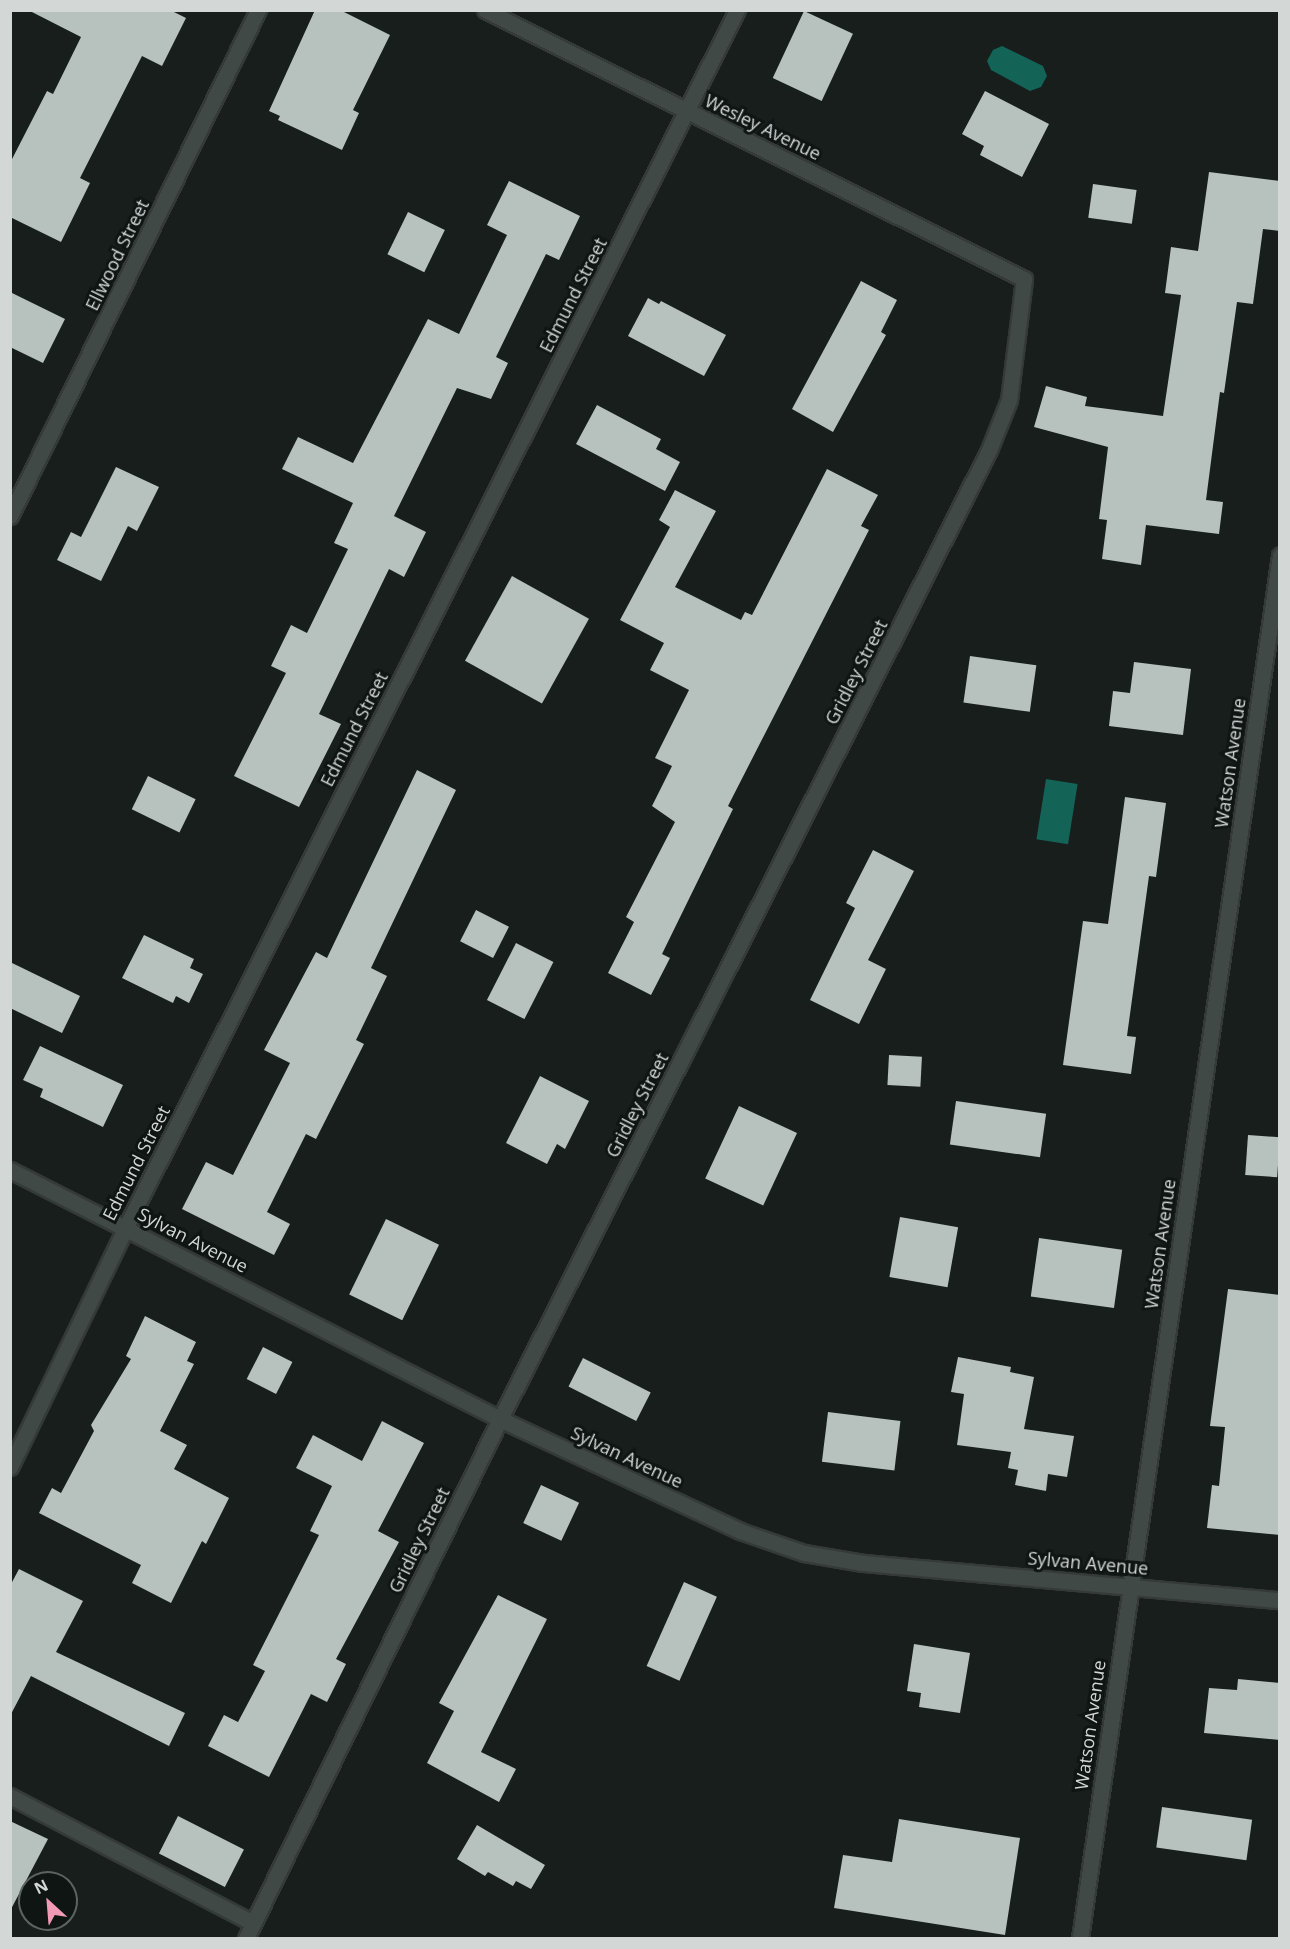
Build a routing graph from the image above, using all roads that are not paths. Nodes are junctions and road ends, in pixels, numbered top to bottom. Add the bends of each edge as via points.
1 (258, 10) edge
2 (485, 10) edge
3 (737, 10) edge
4 (688, 111) junction
5 (1024, 279) joint
6 (10, 516) edge
7 (1280, 555) edge
8 (10, 1170) edge
9 (126, 1227) junction
10 (500, 1419) junction
11 (10, 1467) edge
12 (1130, 1586) junction
13 (1280, 1600) edge
14 (10, 1796) edge
15 (253, 1923) junction
16 (246, 1938) edge
17 (1080, 1938) edge

1 - 6 street, Ellwood Street
2 - 4 street, Wesley Avenue
3 - 4 street, Edmund Street
4 - 5 street, Wesley Avenue
4 - 9 street, Edmund Street
5 - 10 street, Gridley Street via 1009,400 989,450
7 - 12 street, Watson Avenue
8 - 9 street, Sylvan Avenue
9 - 10 street, Sylvan Avenue
9 - 11 street, Edmund Street
10 - 12 street, Sylvan Avenue via 740,1531 804,1553 863,1563
10 - 15 street, Gridley Street
12 - 13 street, Sylvan Avenue
12 - 17 street, Watson Avenue
14 - 15 street
15 - 16 street, Gridley Street

